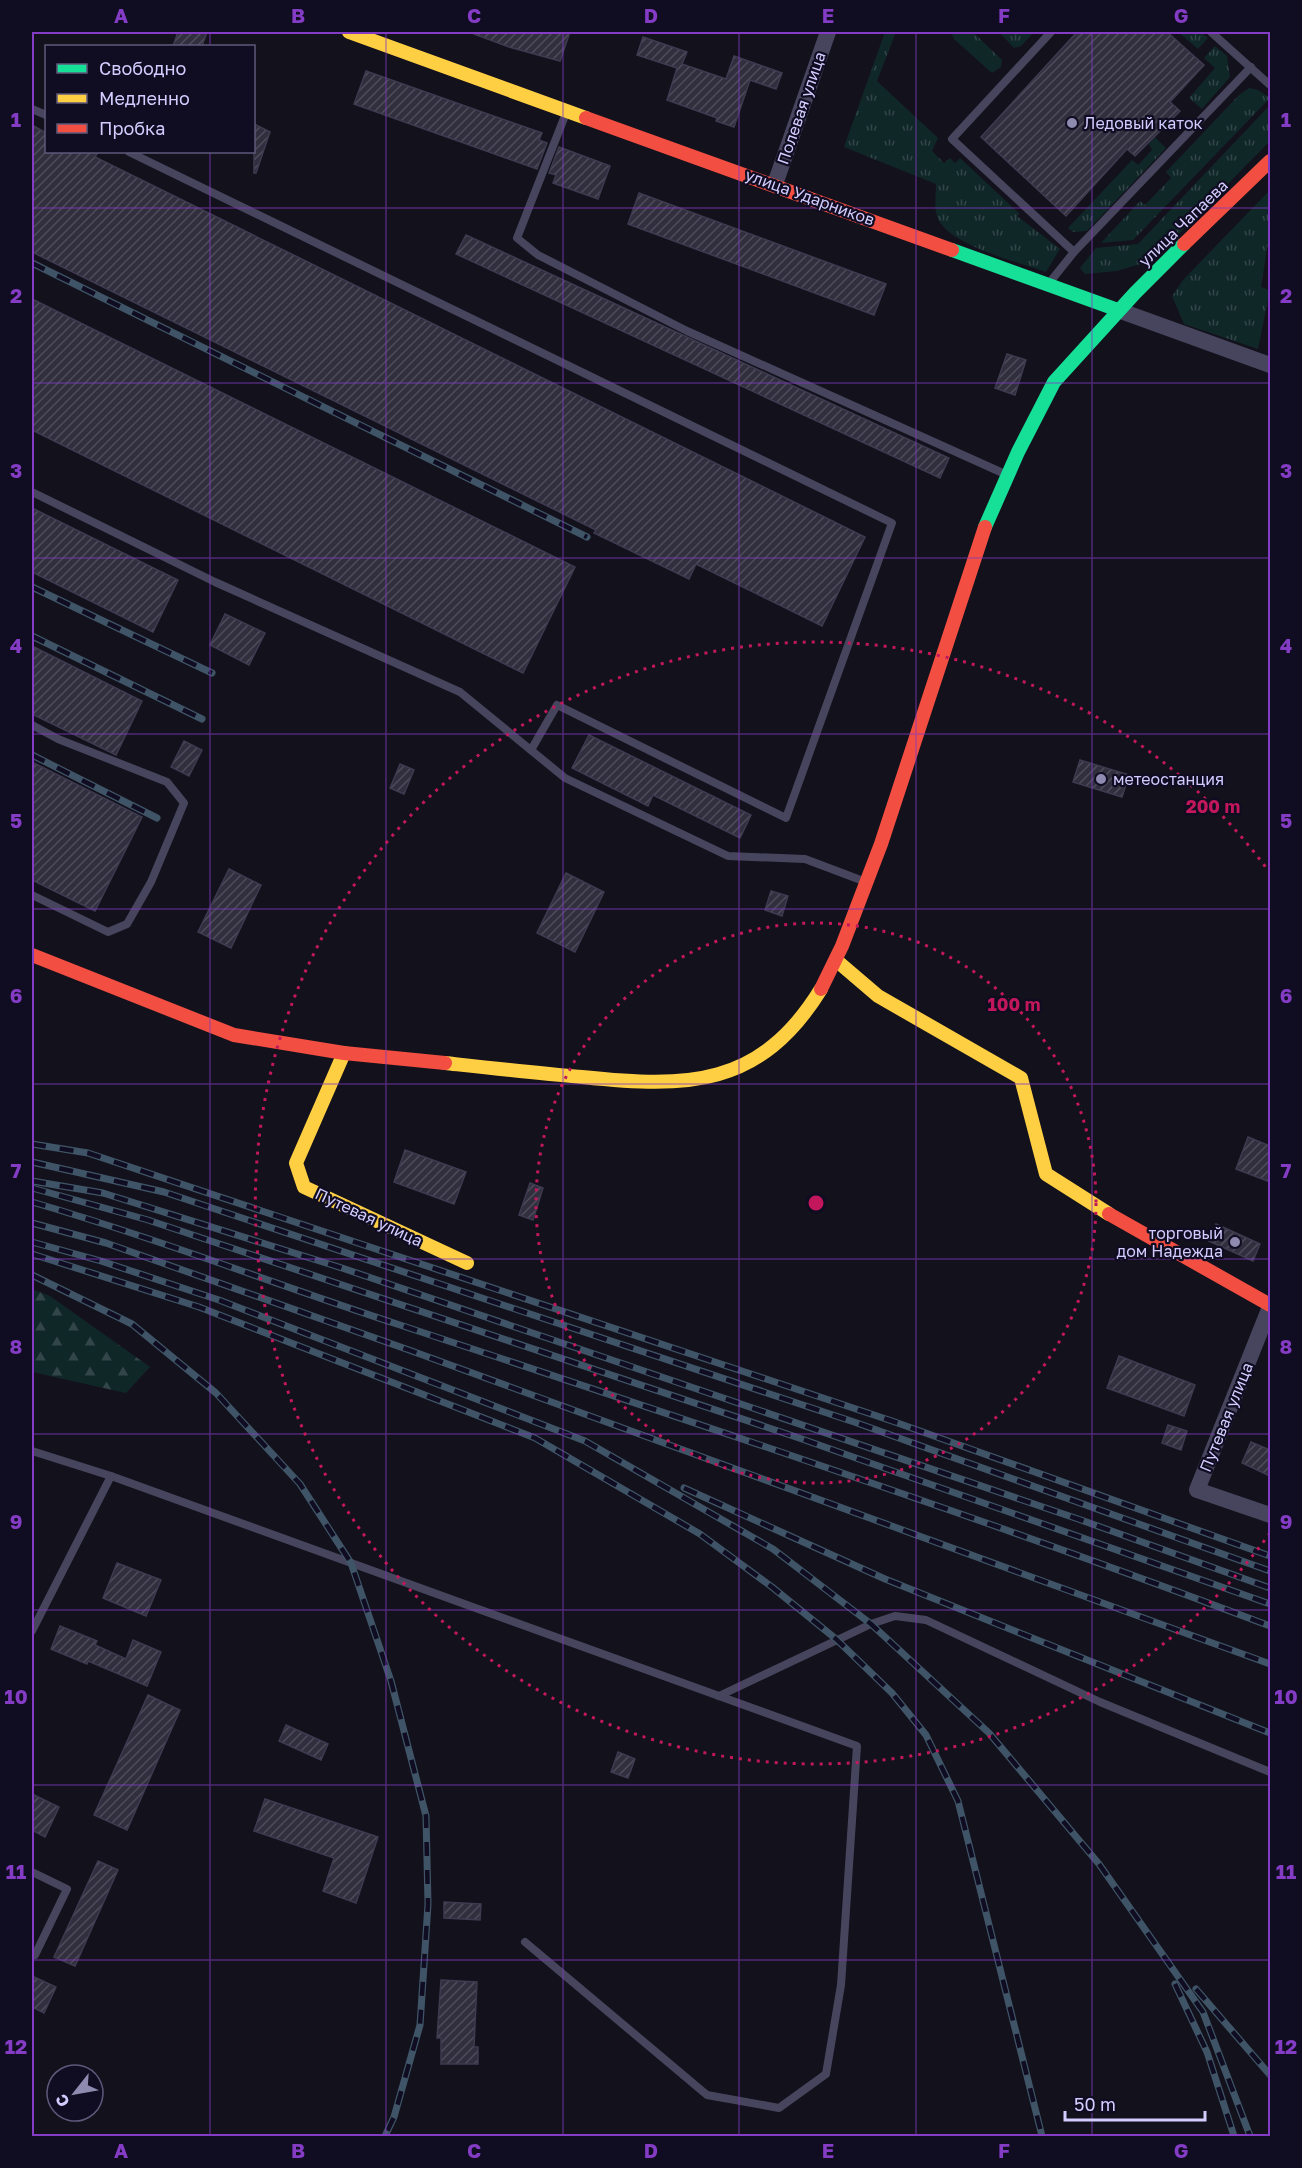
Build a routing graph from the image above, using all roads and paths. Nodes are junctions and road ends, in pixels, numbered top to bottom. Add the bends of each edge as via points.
1 (349, 32) edge
2 (828, 32) edge
3 (1051, 32) edge
4 (1211, 32) edge
5 (1251, 68) junction
6 (1270, 86) edge
7 (567, 111) junction
8 (131, 153) edge
9 (1270, 161) edge
10 (775, 184) junction
11 (1074, 252) junction
12 (1047, 285) junction
13 (1118, 310) junction
14 (1270, 365) edge
15 (1008, 476) junction
16 (32, 492) edge
17 (32, 726) edge
18 (531, 750) junction
19 (867, 882) junction
20 (32, 895) edge
21 (32, 955) edge
22 (837, 961) junction
23 (344, 1053) junction
24 (467, 1263) dead end
25 (1270, 1306) edge
26 (32, 1451) edge
27 (111, 1476) junction
28 (1270, 1515) edge
29 (32, 1631) edge
30 (719, 1696) junction
31 (1270, 1772) edge
32 (32, 1872) edge
33 (525, 1942) dead end
34 (32, 1953) edge

1 - 7 main road, улица Ударников
2 - 10 street, Полевая улица
3 - 11 lane via 952,139
4 - 5 lane
5 - 6 lane
5 - 11 lane
7 - 10 main road, улица Ударников
7 - 15 lane via 517,238 538,255 687,331
8 - 18 lane via 892,523 786,818 557,705
9 - 13 main road, улица Чапаева
10 - 12 main road, улица Ударников
11 - 12 lane
12 - 13 main road, улица Ударников
13 - 14 street, улица Ударников
13 - 15 main road, улица Чапаева via 1052,385
15 - 19 main road, улица Чапаева via 974,559
16 - 18 lane via 215,582 460,692
17 - 20 lane via 167,782 184,803 151,882 127,924 108,932
18 - 19 lane via 565,778 728,856 805,859
19 - 22 main road, улица Чапаева
21 - 23 main road, улица Чапаева via 234,1035
22 - 23 main road, улица Чапаева via 813,1003 783,1039 732,1070 681,1083 647,1084
22 - 25 main road via 878,996 1021,1078 1046,1174 1082,1199
23 - 24 main road, Путевая улица via 296,1163 304,1187
25 - 28 street, Путевая улица via 1197,1490
26 - 27 lane
27 - 29 lane
27 - 30 lane
30 - 31 lane via 894,1616 926,1620 1101,1702
30 - 33 lane via 857,1746 841,1985 826,2074 778,2108 707,2095
32 - 34 lane via 67,1889 35,1955

